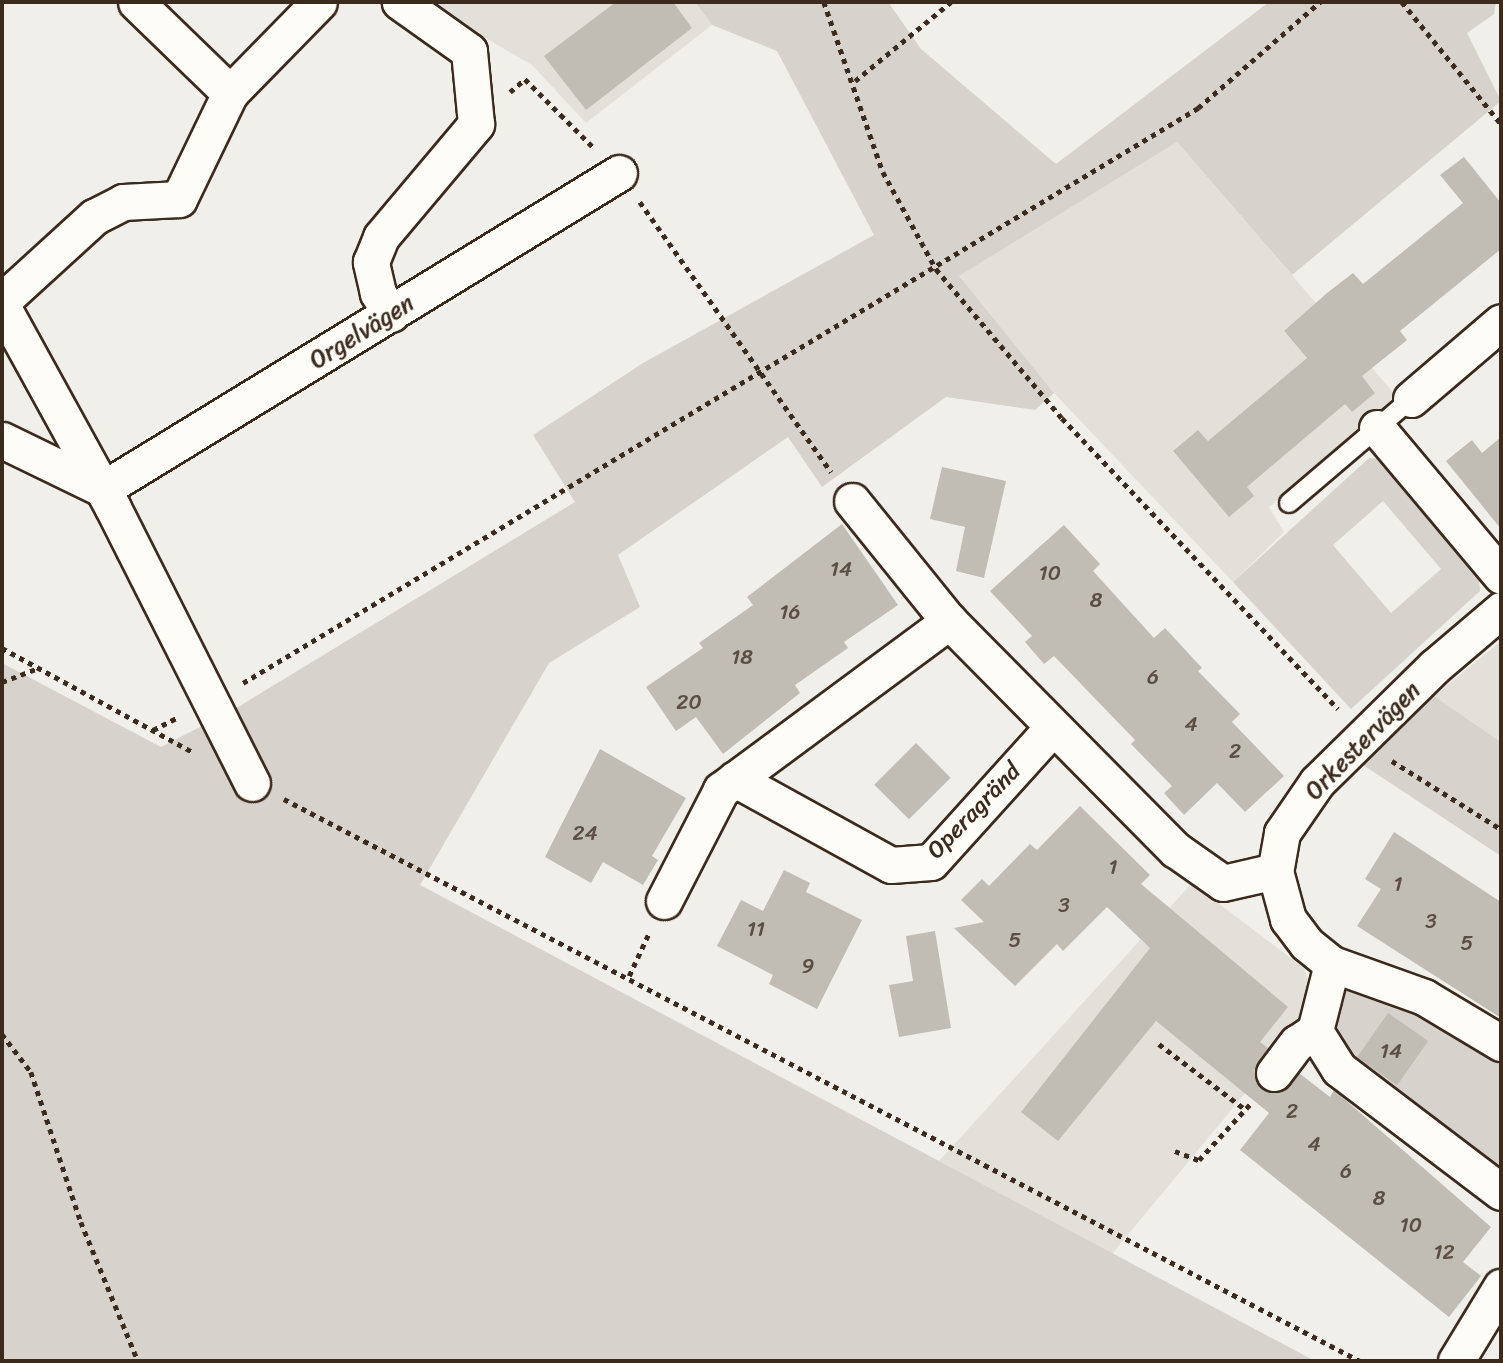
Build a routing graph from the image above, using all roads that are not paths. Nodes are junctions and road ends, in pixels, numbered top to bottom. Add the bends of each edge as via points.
1 (136, 2) edge
2 (319, 2) edge
3 (400, 2) edge
4 (230, 93) junction
5 (619, 173) road end
6 (2, 301) edge
7 (2, 306) edge
8 (391, 314) junction
9 (1501, 322) edge
10 (1411, 399) joint
11 (1377, 428) junction
12 (2, 440) edge
13 (103, 489) junction
14 (852, 501) road end
15 (1289, 503) dead end
16 (1501, 576) edge
17 (1501, 610) edge
18 (949, 621) junction
19 (1052, 728) junction
20 (736, 779) junction
21 (252, 783) road end
22 (1275, 871) junction
23 (664, 901) road end
24 (1332, 964) junction
25 (1315, 1031) junction
26 (1501, 1043) edge
27 (1274, 1073) road end
28 (1501, 1192) edge
29 (1501, 1287) edge
30 (1456, 1361) edge

1 - 4 street
2 - 4 street
3 - 8 street via 469,51 476,124 381,237 371,262 377,293
4 - 6 street via 179,199 123,202 94,217
5 - 8 street, Orgelvägen
7 - 13 street
8 - 13 street, Orgelvägen
9 - 10 street
10 - 11 lane
11 - 15 lane
11 - 16 street
12 - 13 street
13 - 21 street
14 - 18 street
17 - 22 street, Orkestervägen via 1363,734 1317,782 1282,833
18 - 19 street
18 - 20 street
19 - 20 street, Operagränd via 931,862 891,865
19 - 22 street via 1176,850 1223,883
20 - 23 street via 721,790
22 - 24 street, Orkestervägen via 1288,919 1307,944
24 - 25 street
24 - 26 street, Orkestervägen via 1424,997
25 - 27 street via 1297,1043
25 - 28 street via 1339,1069
29 - 30 street

